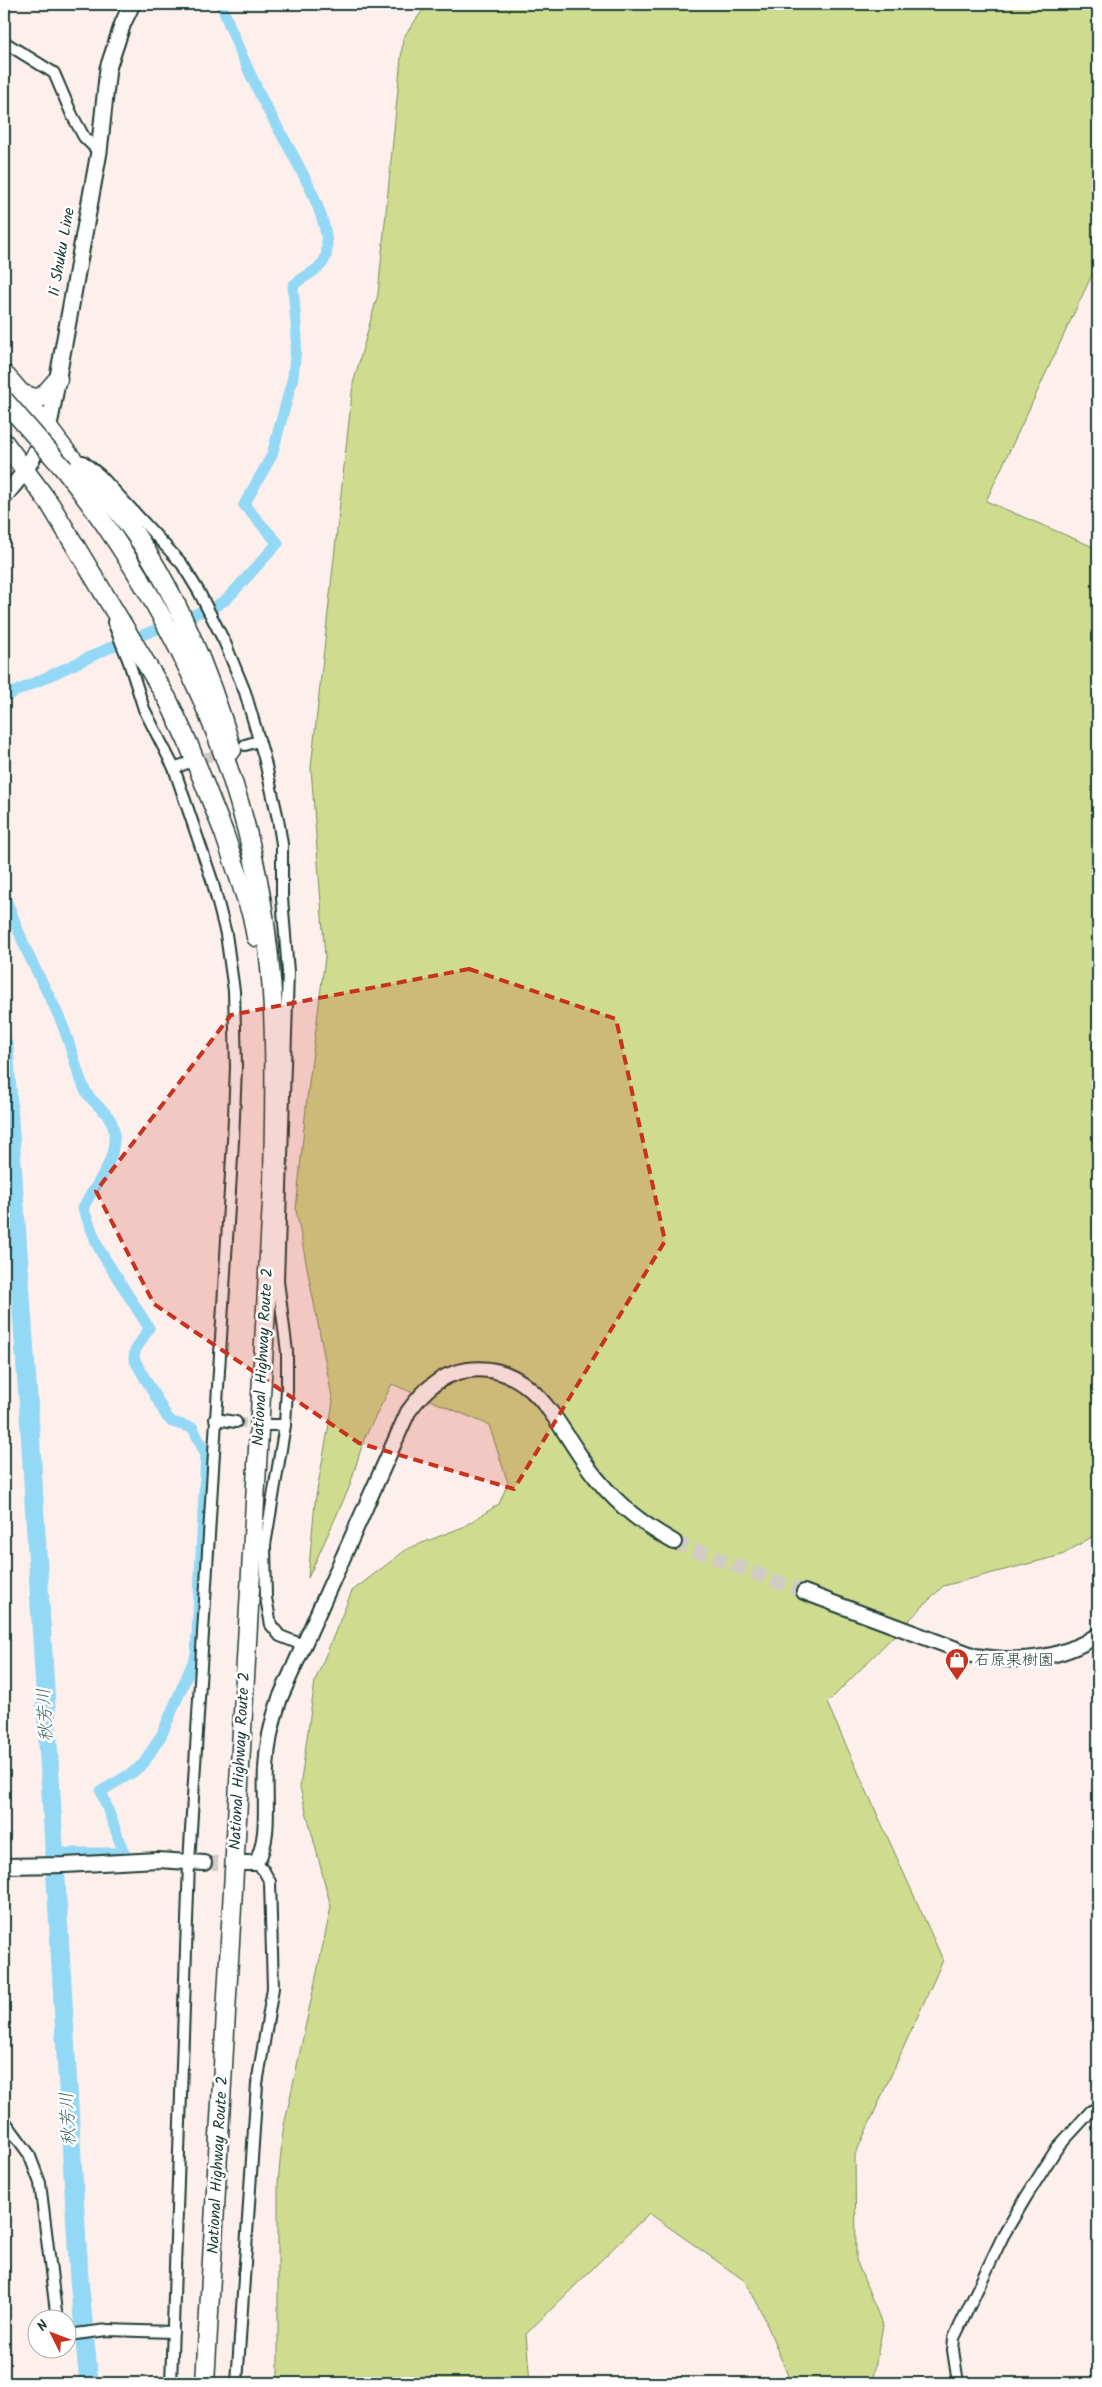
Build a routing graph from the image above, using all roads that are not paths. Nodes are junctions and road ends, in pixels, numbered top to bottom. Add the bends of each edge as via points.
1 (132, 4) edge
2 (4, 42) edge
3 (98, 152) junction
4 (4, 374) edge
5 (58, 379) junction
6 (23, 394) junction
7 (4, 400) edge
8 (48, 426) junction
9 (4, 442) edge
10 (60, 444) junction
11 (26, 470) junction
12 (4, 497) edge
13 (167, 606) junction
14 (135, 657) junction
15 (259, 740) junction
16 (245, 745) dead end
17 (185, 764) tunnel mouth
18 (174, 768) junction
19 (274, 1018) junction
20 (215, 1419) junction
21 (236, 1422) tunnel mouth
22 (268, 1425) tunnel mouth
23 (285, 1425) junction
24 (674, 1542) tunnel mouth
25 (804, 1592) tunnel mouth
26 (1098, 1634) edge
27 (303, 1645) junction
28 (189, 1863) junction
29 (204, 1863) tunnel mouth
30 (249, 1863) joint
31 (4, 1866) edge
32 (1098, 2108) edge
33 (4, 2120) edge
34 (56, 2310) edge
35 (173, 2332) junction
36 (78, 2333) edge
37 (171, 2383) edge
38 (205, 2383) edge
39 (237, 2383) edge
40 (958, 2383) edge

1 - 3 main road, Ii Shuku Line via 108,68
2 - 3 street via 54,73 84,137
3 - 5 main road, Ii Shuku Line
4 - 6 highway
5 - 6 highway via 42,397
5 - 8 main road, Ii Shuku Line
6 - 8 highway
7 - 13 highway, bridge via 64,469
8 - 10 highway
8 - 11 main road, Ii Shuku Line
9 - 11 highway
10 - 13 highway via 127,522 145,548
10 - 15 street via 100,475 182,564 225,643 245,692
11 - 12 main road, Ii Shuku Line
11 - 14 highway via 82,555
13 - 19 highway, National Highway Route 2 via 242,807 263,908
14 - 18 street via 144,708
14 - 19 highway via 168,700 224,833 252,916
15 - 16 street
15 - 23 street via 282,844 282,898 288,972 278,1280 287,1352
17 - 18 street
18 - 20 street via 212,880 226,934 234,990 236,1067 233,1141
19 - 38 highway, National Highway Route 2 via 273,1194
20 - 21 street
20 - 28 street
22 - 23 street
23 - 27 street via 265,1545 266,1598 271,1625 280,1636
24 - 27 street via 629,1514 614,1498 529,1387 507,1373 460,1371 430,1386 408,1412
25 - 26 street via 975,1656 1033,1659 1055,1655
27 - 30 street via 272,1720 266,1769 264,1844
28 - 29 street
28 - 31 street via 158,1860
28 - 35 street
30 - 39 street via 264,1871 270,1882 273,1988 257,2084
32 - 40 street via 1091,2111 1057,2148 1003,2236 954,2338
33 - 34 street via 29,2154 40,2183
35 - 36 street via 107,2330
35 - 37 street

